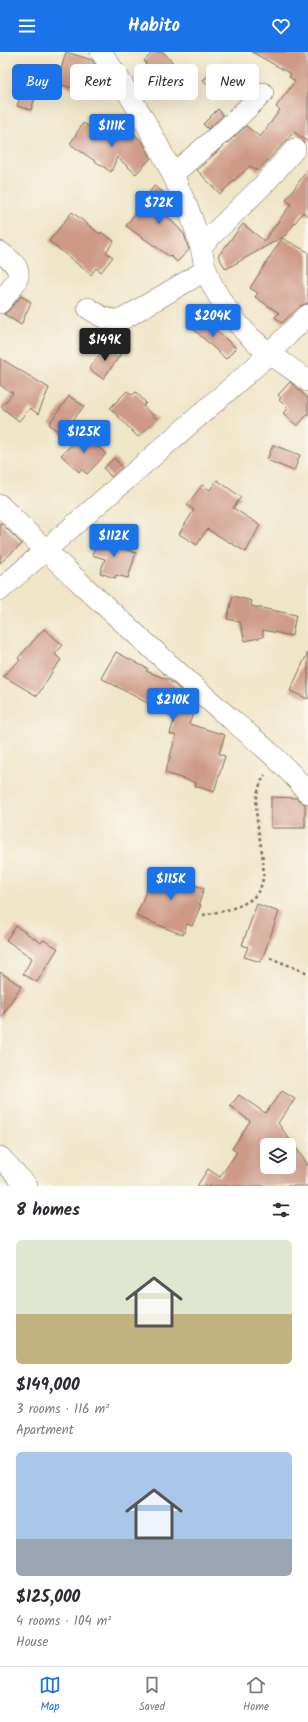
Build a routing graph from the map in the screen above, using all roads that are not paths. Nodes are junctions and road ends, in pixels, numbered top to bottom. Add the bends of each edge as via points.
1 (101, 52) edge
2 (263, 94) dead end
3 (295, 149) dead end
4 (172, 174) junction
5 (201, 246) junction
6 (0, 252) edge
7 (206, 270) junction
8 (0, 303) edge
9 (88, 308) dead end
10 (308, 315) edge
11 (269, 353) junction
12 (308, 381) edge
13 (0, 505) edge
14 (44, 550) junction
15 (0, 590) edge
16 (308, 793) edge
17 (0, 1157) edge
18 (27, 1186) edge

1 - 4 street via 135,105
2 - 4 street
3 - 5 street
4 - 5 street
5 - 7 street
6 - 8 street via 16,264 19,270 12,288
7 - 9 street via 122,319 105,319
7 - 11 street via 237,323
10 - 11 street
11 - 12 street
11 - 14 street
13 - 14 street
14 - 15 street
14 - 16 street via 276,758
17 - 18 street

